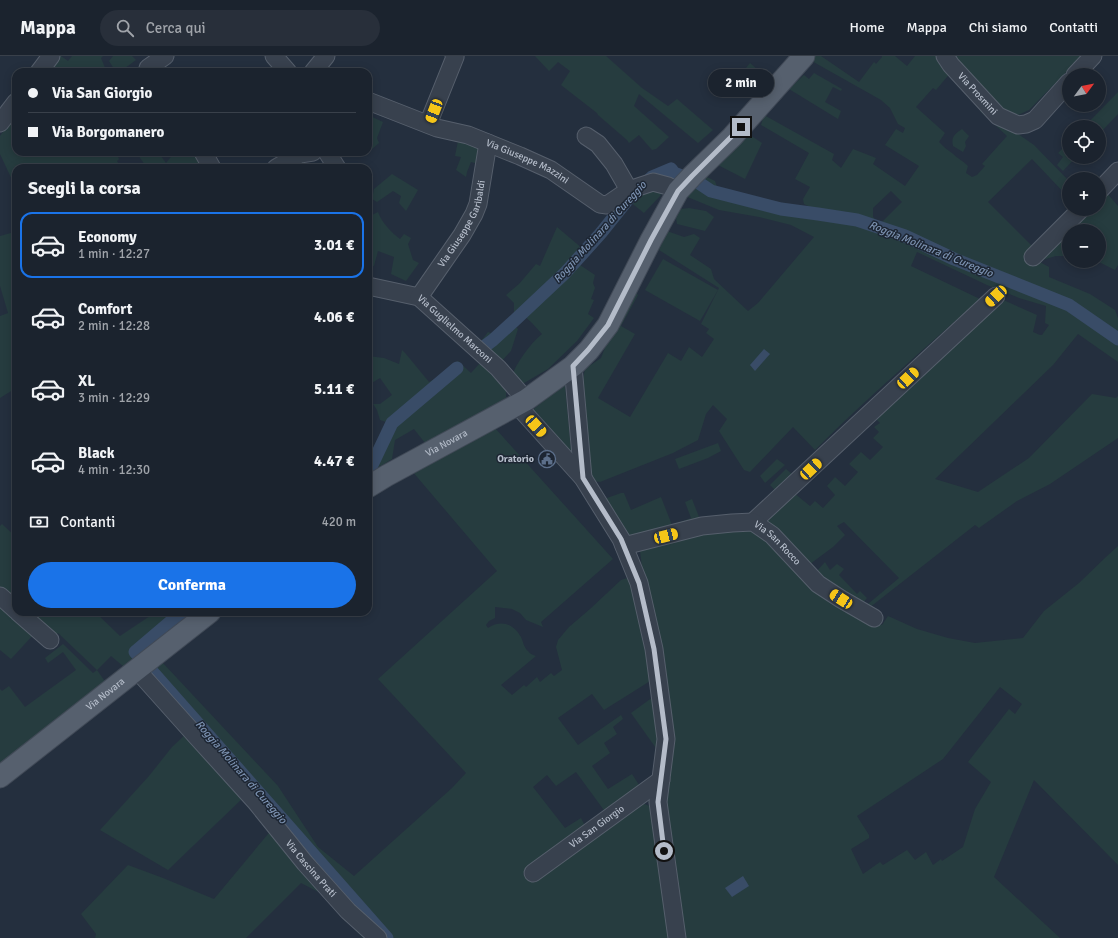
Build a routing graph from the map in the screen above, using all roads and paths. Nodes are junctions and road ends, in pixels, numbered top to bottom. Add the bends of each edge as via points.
1 (50, 56) edge
2 (165, 56) edge
3 (274, 56) edge
4 (326, 56) edge
5 (454, 56) edge
6 (804, 56) edge
7 (945, 56) edge
8 (1093, 56) edge
9 (146, 65) edge
10 (41, 68) edge
11 (284, 68) edge
12 (316, 68) edge
13 (1082, 68) edge
14 (1062, 90) edge
15 (372, 103) edge
16 (12, 107) edge
17 (0, 123) edge
18 (428, 124) junction
19 (586, 136) dead end
20 (488, 143) junction
21 (297, 156) edge
22 (283, 164) edge
23 (1118, 171) edge
24 (685, 184) junction
25 (1106, 184) edge
26 (638, 187) junction
27 (1074, 216) edge
28 (1033, 257) dead end
29 (372, 287) edge
30 (996, 296) dead end
31 (419, 297) junction
32 (573, 366) junction
33 (521, 403) junction
34 (583, 478) junction
35 (372, 485) edge
36 (753, 522) junction
37 (624, 546) junction
38 (0, 596) edge
39 (12, 606) edge
40 (23, 616) edge
41 (205, 616) edge
42 (874, 618) dead end
43 (50, 640) dead end
44 (142, 666) junction
45 (0, 777) edge
46 (661, 780) junction
47 (534, 873) dead end
48 (378, 938) edge
49 (677, 938) edge

1 - 10 street
2 - 9 street
3 - 11 street
4 - 12 street
5 - 18 street
6 - 24 main road, Via Novara via 732,137
7 - 14 street, Via Prosmini via 998,116 1018,125 1034,120
8 - 13 street
15 - 18 street, Via Giuseppe Mazzini
16 - 17 street
18 - 20 street, Via Giuseppe Mazzini
19 - 26 street via 598,144
20 - 26 street, Via Giuseppe Mazzini via 551,170 600,204 608,205
20 - 31 street, Via Giuseppe Garibaldi via 474,214
21 - 22 street
23 - 25 street
24 - 26 street via 668,186 653,182
24 - 32 main road, Via Novara via 651,240 608,325
27 - 28 street
29 - 31 street, Via Guglielmo Marconi
30 - 36 street
31 - 33 street, Via Guglielmo Marconi via 498,368
32 - 33 main road, Via Novara
32 - 34 street
33 - 34 street
33 - 35 main road, Via Novara
34 - 37 street
36 - 37 street, Via San Rocco via 702,526
36 - 42 street, Via San Rocco via 772,535 818,584
37 - 46 street via 639,583 654,649 666,739
38 - 39 street
40 - 43 street
41 - 44 main road, Via Novara
44 - 45 main road, Via Novara
44 - 48 street, Via Cascina Prati via 196,736 255,800 305,863 348,911
46 - 47 street, Via San Giorgio
46 - 49 street via 658,802

